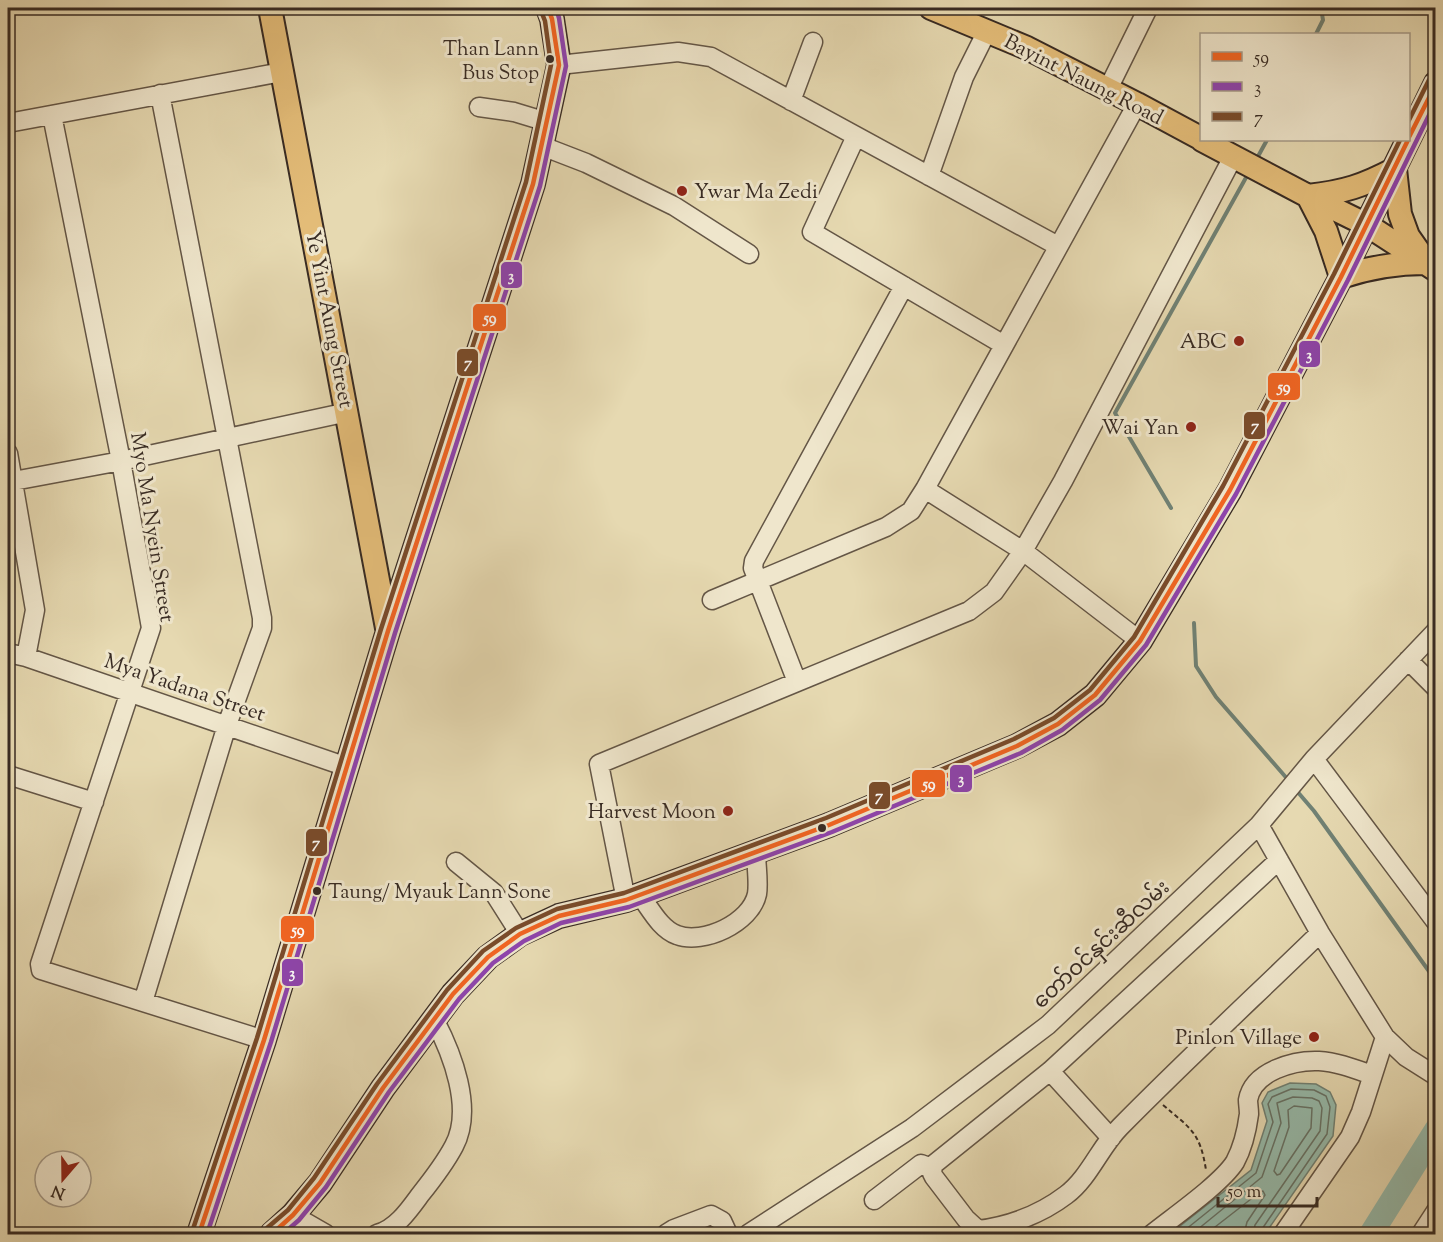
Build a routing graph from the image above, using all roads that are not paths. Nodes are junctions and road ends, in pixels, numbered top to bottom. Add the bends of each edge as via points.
1 (270, 8) edge
2 (548, 8) edge
3 (931, 8) edge
4 (1148, 8) edge
5 (987, 31) junction
6 (813, 42) dead end
7 (559, 65) junction
8 (282, 72) junction
9 (1436, 83) edge
10 (1108, 89) junction
11 (160, 94) junction
12 (791, 100) junction
13 (1137, 104) junction
14 (479, 107) dead end
15 (52, 115) junction
16 (547, 122) junction
17 (8, 123) edge
18 (856, 136) junction
19 (1200, 138) edge
20 (1410, 138) edge
21 (1205, 141) edge
22 (1408, 141) edge
23 (542, 146) junction
24 (1233, 157) junction
25 (1395, 169) junction
26 (929, 176) junction
27 (1308, 196) junction
28 (1367, 225) junction
29 (1058, 246) junction
30 (749, 255) dead end
31 (1431, 266) edge
32 (1341, 277) junction
33 (904, 286) junction
34 (1004, 345) junction
35 (348, 412) junction
36 (228, 438) junction
37 (8, 453) edge
38 (121, 461) junction
39 (10, 481) edge
40 (925, 489) junction
41 (1023, 551) junction
42 (758, 581) junction
43 (712, 600) dead end
44 (387, 631) junction
45 (1436, 631) edge
46 (1140, 640) junction
47 (8, 653) edge
48 (27, 657) junction
49 (1408, 660) junction
50 (797, 682) junction
51 (1436, 688) edge
52 (130, 692) junction
53 (227, 725) junction
54 (1314, 759) junction
55 (347, 767) junction
56 (8, 776) edge
57 (94, 802) junction
58 (1259, 825) junction
59 (756, 852) junction
60 (1279, 860) junction
61 (456, 862) dead end
62 (632, 897) junction
63 (1436, 922) edge
64 (1320, 933) junction
65 (520, 934) junction
66 (143, 1002) junction
67 (434, 1019) junction
68 (1385, 1037) junction
69 (264, 1040) junction
70 (1050, 1071) junction
71 (1372, 1075) junction
72 (1436, 1076) edge
73 (1111, 1138) junction
74 (932, 1168) junction
75 (874, 1200) dead end
76 (1436, 1211) edge
77 (293, 1215) junction
78 (203, 1231) edge
79 (1004, 1231) edge
80 (272, 1234) edge
81 (326, 1234) edge
82 (377, 1234) edge
83 (666, 1234) edge
84 (728, 1234) edge
85 (748, 1234) edge
86 (1152, 1234) edge
87 (1283, 1234) edge
88 (1421, 1234) edge

1 - 8 main road, Ye Yint Aung Street
2 - 7 main road
3 - 5 main road, Bayint Naung Road
4 - 10 street
5 - 10 main road, Bayint Naung Road
5 - 26 street via 964,77
6 - 12 street
7 - 12 street via 678,52 711,57
7 - 16 main road
8 - 11 street
8 - 35 main road, Ye Yint Aung Street
9 - 20 main road
10 - 13 main road, Bayint Naung Road
11 - 15 street
11 - 36 street
12 - 18 street
13 - 19 main road, Bayint Naung Road
13 - 29 street
14 - 16 street
15 - 17 street
15 - 38 street, Myo Ma Nyein Street
16 - 23 main road
18 - 26 street
18 - 33 street via 812,232
21 - 24 main road, Bayint Naung Road
22 - 25 main road
23 - 30 street via 674,206
23 - 44 main road
24 - 27 main road, Bayint Naung Road
24 - 41 street
25 - 27 main road via 1365,185
25 - 28 main road
25 - 31 main road via 1400,214 1408,236
26 - 29 street
27 - 28 main road, Bayint Naung Road
27 - 32 main road via 1326,231
28 - 31 main road, Bayint Naung Road
28 - 32 main road
29 - 34 street
31 - 32 main road via 1379,266
32 - 46 main road via 1230,489
33 - 34 street
33 - 42 street via 754,561
34 - 40 street
35 - 36 street
35 - 44 main road, Ye Yint Aung Street
36 - 38 street
36 - 53 street via 262,628
37 - 39 street
38 - 39 street
38 - 52 street, Myo Ma Nyein Street via 151,628
39 - 48 street via 35,610
40 - 41 street
40 - 42 street via 911,511 886,527
41 - 46 street
41 - 50 street via 994,592 969,610
42 - 43 street
42 - 50 street
44 - 55 main road
45 - 49 street, တော်ဝင်နှင်းဆီလမ်း
46 - 59 main road via 1095,695 1048,729 973,765
47 - 48 street, Mya Yadana Street
48 - 52 street, Mya Yadana Street
49 - 51 street
49 - 54 street, တော်ဝင်နှင်းဆီလမ်း
50 - 62 street via 599,764
52 - 53 street, Mya Yadana Street
52 - 57 street, Myo Ma Nyein Street
53 - 55 street, Mya Yadana Street
53 - 66 street
54 - 58 street, တော်ဝင်နှင်းဆီလမ်း
54 - 63 street
55 - 69 main road
56 - 57 street
57 - 66 street, Myo Ma Nyein Street via 40,963 41,970
58 - 60 street
58 - 85 street, တော်ဝင်နှင်းဆီလမ်း via 1048,1025 912,1128
59 - 62 main road
59 - 62 street via 757,895 747,914 706,937 678,936
60 - 64 street
60 - 70 street
61 - 65 street via 494,893
62 - 65 main road via 559,916
64 - 68 street
64 - 73 street
65 - 67 main road via 488,957
66 - 69 street
67 - 77 main road via 320,1183
67 - 82 street via 452,1058 462,1124 455,1145 434,1178 406,1214
68 - 71 street
68 - 72 street via 1406,1057
69 - 78 main road
70 - 73 street
70 - 74 street
71 - 86 street via 1318,1061 1279,1068 1261,1078 1252,1086 1249,1114 1235,1162
71 - 87 street via 1350,1137
73 - 79 street via 1068,1193
74 - 75 street via 921,1164
74 - 79 street via 934,1177 978,1230
76 - 88 street
77 - 80 main road
77 - 81 street
83 - 84 street via 711,1215 722,1221

